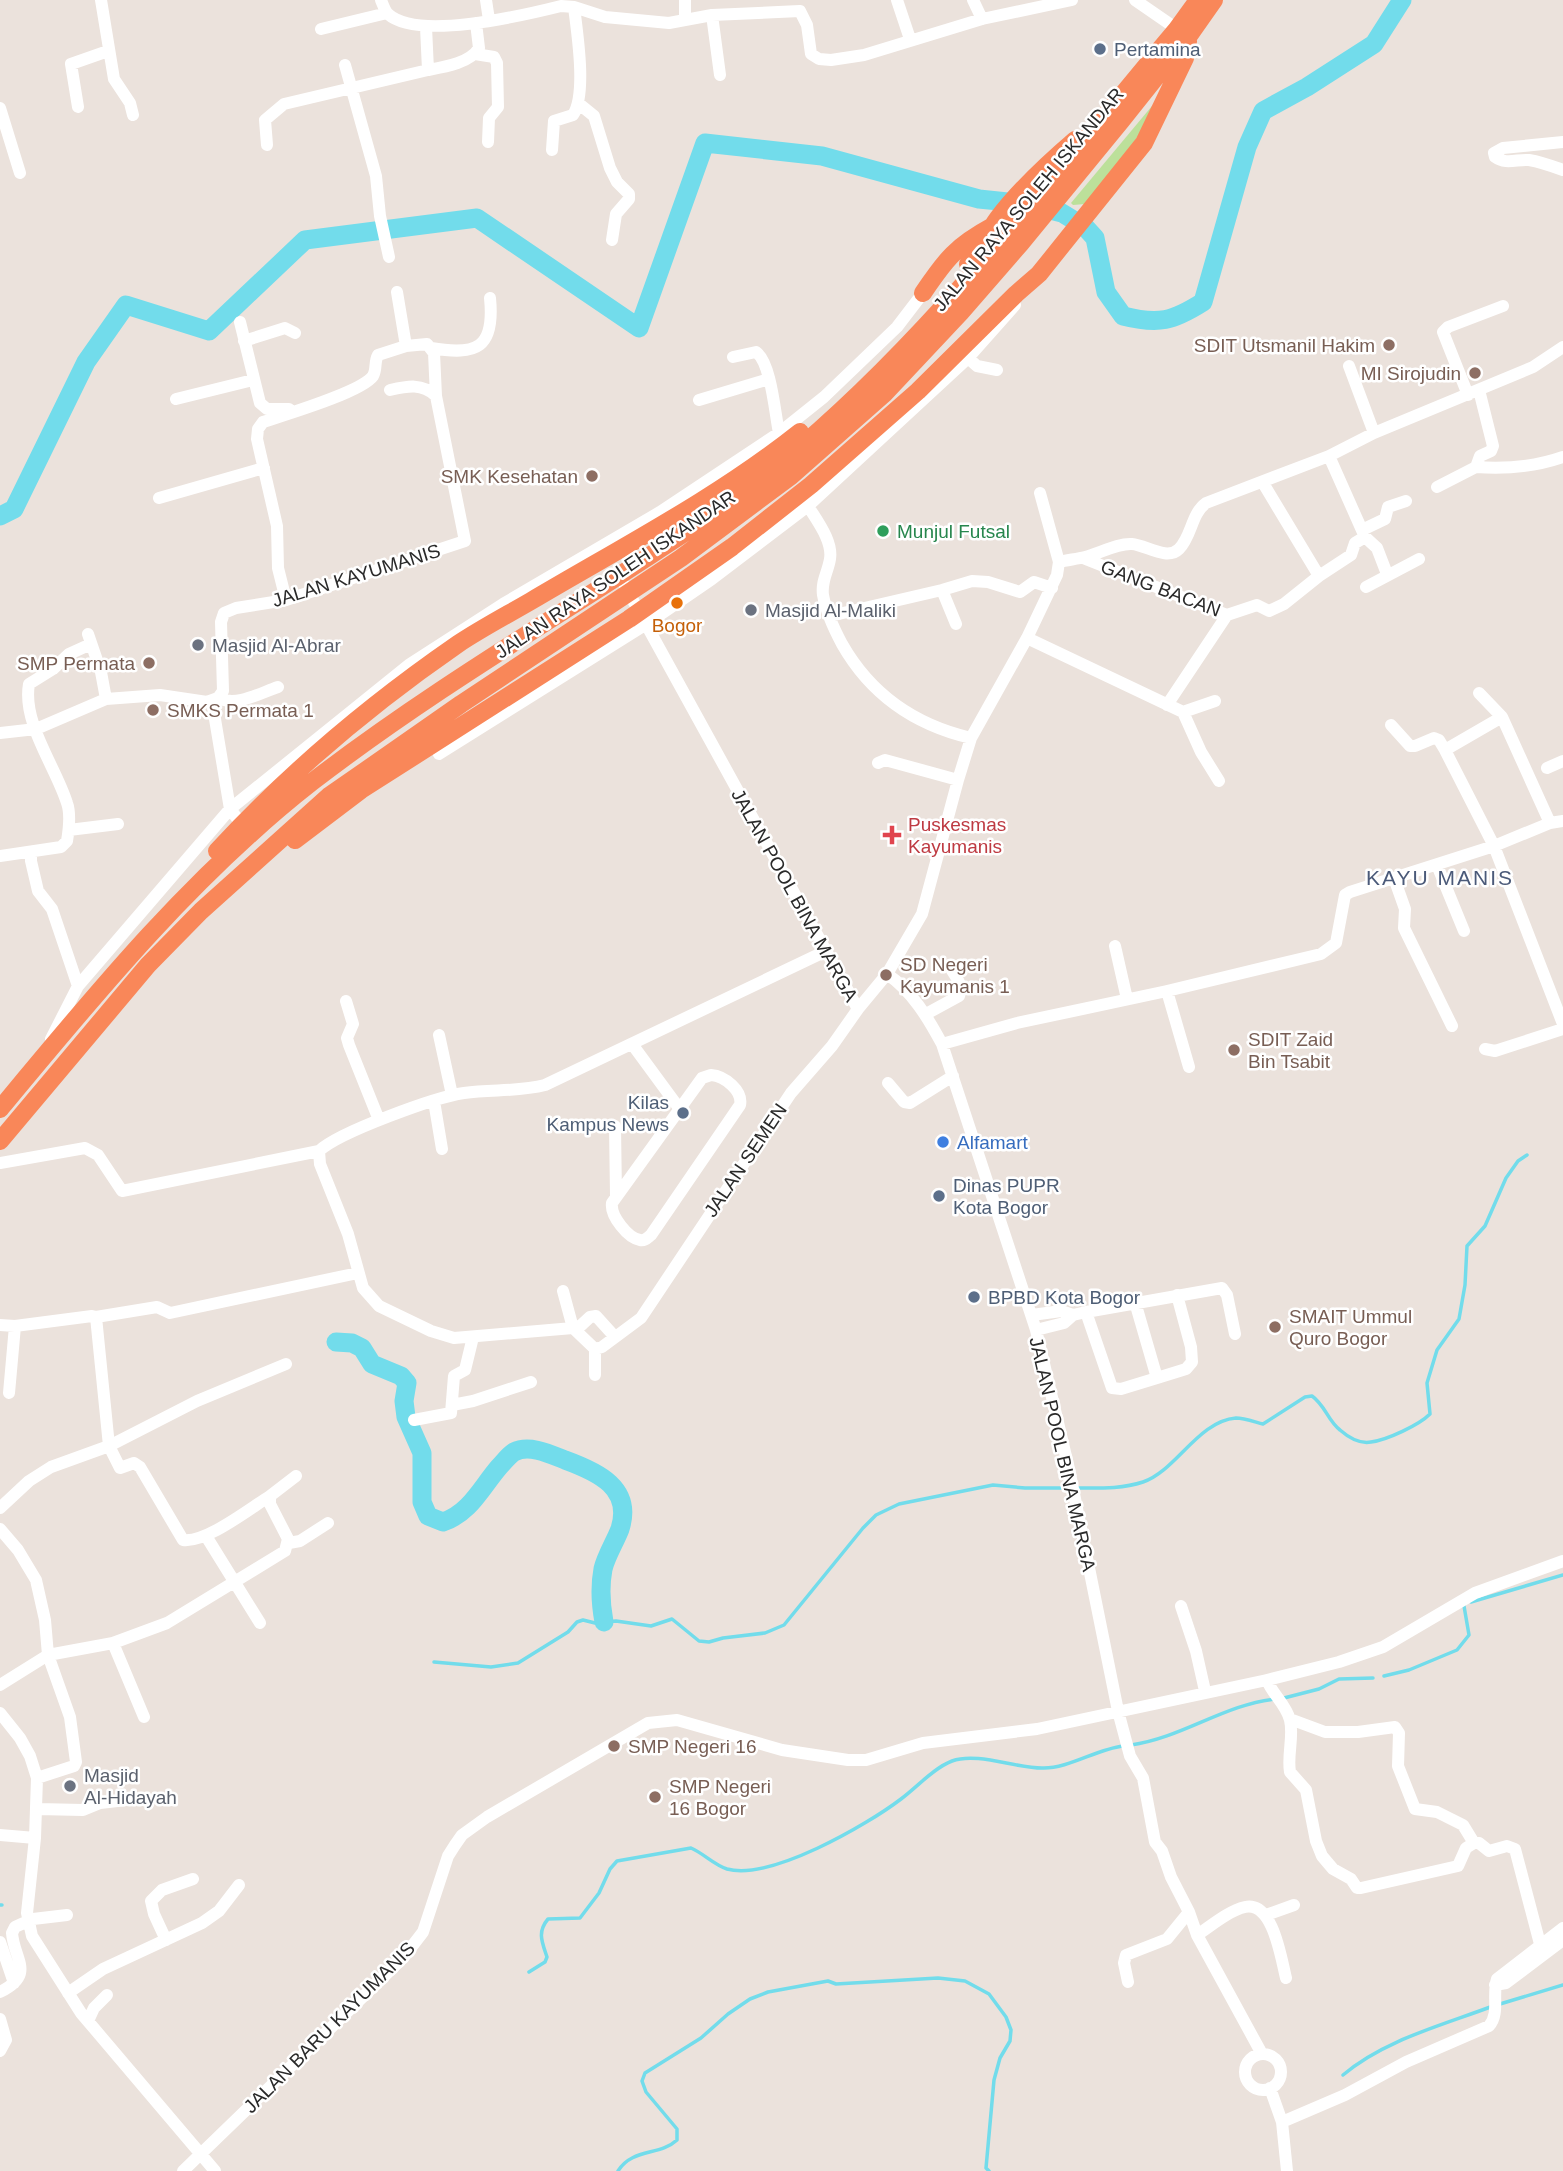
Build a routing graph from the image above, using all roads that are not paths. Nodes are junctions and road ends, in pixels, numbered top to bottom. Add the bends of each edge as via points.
1 (101, 0) edge
2 (381, 0) edge
3 (486, 0) edge
4 (685, 0) edge
5 (897, 0) edge
6 (973, 0) edge
7 (1072, 0) edge
8 (1135, 0) edge
9 (1198, 0) edge
10 (1214, 0) edge
11 (574, 6) junction
12 (387, 13) junction
13 (712, 15) junction
14 (685, 18) junction
15 (982, 19) junction
16 (483, 22) junction
17 (426, 27) junction
18 (321, 29) dead end
19 (1183, 33) junction
20 (910, 39) junction
21 (108, 51) junction
22 (475, 54) junction
23 (345, 65) dead end
24 (428, 70) junction
25 (720, 75) dead end
26 (351, 88) junction
27 (578, 103) junction
28 (78, 107) dead end
29 (0, 108) edge
30 (133, 116) dead end
31 (488, 142) dead end
32 (1563, 142) edge
33 (267, 145) dead end
34 (552, 150) dead end
35 (1563, 170) edge
36 (20, 173) dead end
37 (1046, 188) junction
38 (1005, 230) junction
39 (612, 240) dead end
40 (388, 251) dead end
41 (1041, 272) junction
42 (397, 292) dead end
43 (923, 293) joint
44 (490, 298) dead end
45 (1503, 306) dead end
46 (240, 322) dead end
47 (295, 333) dead end
48 (244, 341) junction
49 (406, 346) junction
50 (1563, 347) edge
51 (431, 348) junction
52 (733, 357) dead end
53 (968, 358) junction
54 (1349, 366) dead end
55 (997, 370) dead end
56 (769, 379) junction
57 (253, 380) junction
58 (390, 390) dead end
59 (1473, 392) junction
60 (436, 396) junction
61 (176, 398) dead end
62 (699, 400) dead end
63 (295, 411) junction
64 (779, 433) junction
65 (1374, 433) junction
66 (1329, 456) junction
67 (1563, 457) edge
68 (1476, 467) junction
69 (264, 468) junction
70 (1263, 483) junction
71 (1437, 487) dead end
72 (1040, 493) dead end
73 (159, 498) dead end
74 (1406, 501) dead end
75 (808, 506) junction
76 (1363, 533) junction
77 (1083, 558) junction
78 (1419, 559) dead end
79 (1059, 562) junction
80 (1387, 574) junction
81 (620, 575) junction
82 (1319, 576) junction
83 (1366, 587) dead end
84 (1052, 588) junction
85 (942, 590) junction
86 (629, 594) junction
87 (286, 600) junction
88 (1227, 615) junction
89 (830, 616) junction
90 (956, 624) dead end
91 (645, 625) junction
92 (1027, 638) junction
93 (278, 687) dead end
94 (1479, 693) dead end
95 (106, 699) junction
96 (215, 700) junction
97 (1215, 701) dead end
98 (1167, 705) junction
99 (1183, 712) junction
100 (1502, 717) junction
101 (1391, 724) dead end
102 (428, 728) junction
103 (36, 729) junction
104 (0, 733) edge
105 (971, 738) junction
106 (1446, 750) junction
107 (1563, 761) edge
108 (878, 763) dead end
109 (1547, 768) dead end
110 (958, 780) junction
111 (1219, 781) dead end
112 (230, 810) junction
113 (118, 824) dead end
114 (1558, 826) edge
115 (68, 830) junction
116 (250, 834) junction
117 (1494, 846) junction
118 (31, 852) junction
119 (0, 856) edge
120 (1437, 865) junction
121 (1394, 878) junction
122 (178, 905) junction
123 (191, 920) junction
124 (1464, 931) dead end
125 (1115, 946) dead end
126 (826, 951) junction
127 (950, 967) dead end
128 (887, 975) junction
129 (78, 986) junction
130 (116, 990) junction
131 (1167, 991) junction
132 (1127, 999) junction
133 (346, 1001) dead end
134 (858, 1009) junction
135 (926, 1014) junction
136 (1452, 1026) dead end
137 (1563, 1026) edge
138 (439, 1035) dead end
139 (632, 1044) junction
140 (942, 1044) junction
141 (1485, 1049) dead end
142 (41, 1060) junction
143 (1189, 1066) dead end
144 (953, 1076) junction
145 (888, 1083) dead end
146 (452, 1095) junction
147 (433, 1101) junction
148 (680, 1108) junction
149 (0, 1109) edge
150 (0, 1120) edge
151 (379, 1120) junction
152 (615, 1126) dead end
153 (0, 1134) edge
154 (0, 1141) edge
155 (442, 1149) dead end
156 (319, 1151) junction
157 (0, 1163) edge
158 (616, 1196) junction
159 (358, 1273) junction
160 (563, 1291) dead end
161 (1177, 1295) junction
162 (1135, 1302) junction
163 (1079, 1313) junction
164 (1031, 1315) junction
165 (96, 1317) junction
166 (0, 1325) edge
167 (15, 1326) junction
168 (575, 1329) junction
169 (1036, 1330) junction
170 (1235, 1334) dead end
171 (473, 1337) junction
172 (615, 1337) junction
173 (595, 1349) junction
174 (286, 1364) dead end
175 (595, 1374) dead end
176 (1157, 1378) junction
177 (531, 1382) dead end
178 (9, 1393) dead end
179 (452, 1405) junction
180 (414, 1420) dead end
181 (109, 1446) junction
182 (296, 1476) dead end
183 (270, 1496) junction
184 (0, 1508) edge
185 (328, 1523) dead end
186 (1, 1531) edge
187 (206, 1536) junction
188 (289, 1543) junction
189 (1563, 1561) edge
190 (234, 1582) junction
191 (1181, 1606) dead end
192 (260, 1623) dead end
193 (113, 1643) junction
194 (48, 1656) junction
195 (0, 1685) edge
196 (1273, 1690) junction
197 (1205, 1691) junction
198 (1118, 1711) junction
199 (0, 1713) edge
200 (144, 1717) dead end
201 (1290, 1719) junction
202 (37, 1778) junction
203 (126, 1800) dead end
204 (37, 1809) junction
205 (0, 1835) edge
206 (34, 1838) junction
207 (1474, 1843) junction
208 (193, 1879) dead end
209 (239, 1885) dead end
210 (1294, 1905) dead end
211 (1189, 1912) junction
212 (67, 1915) dead end
213 (1266, 1915) junction
214 (28, 1923) junction
215 (1563, 1928) edge
216 (1197, 1935) junction
217 (166, 1940) junction
218 (1563, 1940) edge
219 (0, 1942) edge
220 (1540, 1944) junction
221 (1286, 1978) dead end
222 (1128, 1982) dead end
223 (14, 1983) junction
224 (1495, 1985) junction
225 (0, 1992) edge
226 (68, 1993) junction
227 (107, 1995) dead end
228 (0, 2020) edge
229 (88, 2021) junction
230 (0, 2051) edge
231 (1262, 2054) junction
232 (1270, 2088) junction
233 (1282, 2122) junction
234 (199, 2154) junction
235 (183, 2171) edge
236 (215, 2171) edge
237 (1287, 2171) edge

1 - 21 street
2 - 12 street
3 - 16 street
4 - 14 street
5 - 20 street
6 - 15 street
7 - 15 street
8 - 19 street
9 - 19 highway, JALAN RAYA SOLEH ISKANDAR
10 - 19 highway, JALAN RAYA SOLEH ISKANDAR
11 - 14 street via 639,21 669,23
11 - 16 street
11 - 27 street via 579,38
12 - 17 street
12 - 18 street
13 - 14 street
13 - 20 street via 800,12 807,24 811,54 819,59 864,55
13 - 25 street
15 - 20 street
16 - 17 street
16 - 22 street
17 - 24 street
19 - 37 highway, JALAN RAYA SOLEH ISKANDAR
19 - 37 highway, JALAN RAYA SOLEH ISKANDAR
19 - 41 highway via 1185,58 1144,143
21 - 28 street via 71,64
21 - 30 street via 114,79
22 - 24 street
22 - 31 street via 492,56 497,64 498,107 489,118
23 - 26 street
24 - 26 street
26 - 33 street via 284,104 265,120
26 - 40 street via 376,176
27 - 34 street via 573,115 554,121
27 - 39 street via 594,116 610,167 629,194 616,214
29 - 36 street
32 - 35 street via 1503,148 1494,153 1504,162 1540,162
37 - 38 highway, JALAN RAYA SOLEH ISKANDAR
37 - 38 highway
38 - 43 highway via 967,240
38 - 81 highway, JALAN RAYA SOLEH ISKANDAR via 871,383 720,509
38 - 86 highway, JALAN RAYA SOLEH ISKANDAR via 915,362 842,433 791,476
38 - 130 highway via 869,372 769,456 687,510 460,643 361,715 258,806 168,905 136,944
41 - 53 street
41 - 130 highway via 918,391 732,547 629,619 361,790 255,872
42 - 49 street
43 - 64 street via 897,327
44 - 51 street via 491,326 478,346 454,352
45 - 59 street via 1443,332
46 - 48 street
47 - 48 street via 285,328
48 - 57 street
49 - 51 street via 427,344
49 - 63 street via 378,355 368,380 346,393
50 - 59 street via 1533,367
51 - 60 street
52 - 56 street via 761,355
53 - 55 street via 976,366
53 - 75 street
54 - 65 street
56 - 62 street
56 - 64 street
57 - 61 street
57 - 63 street via 263,407
58 - 60 street via 414,386
59 - 65 street
59 - 68 street via 1493,446 1480,456
60 - 87 street, JALAN KAYUMANIS via 466,541
63 - 69 street via 260,426 257,439
64 - 112 street via 660,512 410,664
65 - 66 street
66 - 70 street
66 - 76 street
67 - 68 street via 1535,465
68 - 71 street
69 - 73 street
69 - 87 street
70 - 77 street via 1206,502 1174,552 1127,544
70 - 82 street
72 - 79 street
74 - 76 street via 1388,507 1385,519
75 - 89 street via 829,543 831,558 822,584
75 - 91 street
76 - 80 street via 1377,548
76 - 82 street via 1351,555
77 - 79 street
77 - 88 street, GANG BACAN
78 - 80 street
79 - 84 street
80 - 83 street
81 - 86 street, JALAN POOL BINA MARGA
81 - 116 highway, JALAN RAYA SOLEH ISKANDAR via 375,735
82 - 88 street, GANG BACAN via 1283,612 1255,606
84 - 85 street via 1034,582 1020,592 972,581
84 - 92 street
85 - 89 street
85 - 90 street
86 - 91 street, JALAN POOL BINA MARGA
86 - 102 highway, JALAN RAYA SOLEH ISKANDAR
87 - 96 street, JALAN KAYUMANIS via 224,613 223,691
88 - 98 street
89 - 105 street via 857,669 878,693 923,723
91 - 102 street via 439,754
91 - 126 street, JALAN POOL BINA MARGA
92 - 98 street
92 - 105 street
93 - 96 street via 236,701
94 - 100 street
95 - 96 street via 160,695
95 - 103 street
95 - 103 street via 89,639 29,684 27,694
96 - 112 street
97 - 99 street
98 - 99 street
99 - 111 street
100 - 106 street
100 - 114 street
101 - 106 street via 1409,746 1434,737
102 - 123 highway, JALAN RAYA SOLEH ISKANDAR via 329,796
103 - 104 street
103 - 115 street via 68,805
105 - 110 street
106 - 117 street
107 - 109 street
108 - 110 street via 885,760
110 - 128 street via 922,914
112 - 116 street
112 - 129 street
113 - 115 street
114 - 117 street
115 - 118 street via 61,847
116 - 122 highway, JALAN RAYA SOLEH ISKANDAR
117 - 120 street
117 - 137 street
118 - 119 street
118 - 129 street via 38,891 52,909
120 - 121 street
120 - 124 street
121 - 131 street via 1345,895 1336,943 1321,954
121 - 136 street via 1405,909 1404,928
122 - 123 highway
122 - 142 highway, JALAN RAYA SOLEH ISKANDAR
123 - 154 highway, JALAN RAYA SOLEH ISKANDAR
125 - 132 street
126 - 134 street, JALAN POOL BINA MARGA
126 - 139 street
127 - 135 street via 960,984 959,996
128 - 134 street, JALAN POOL BINA MARGA
128 - 135 street, JALAN POOL BINA MARGA
129 - 142 street
130 - 150 highway
130 - 153 highway
131 - 132 street
131 - 143 street
132 - 140 street
133 - 151 street via 353,1024 347,1038
134 - 172 street, JALAN SEMEN via 791,1093 641,1318
135 - 140 street, JALAN POOL BINA MARGA
137 - 141 street via 1495,1051
138 - 146 street
139 - 146 street via 534,1088
139 - 148 street
140 - 144 street, JALAN POOL BINA MARGA
142 - 149 highway, JALAN RAYA SOLEH ISKANDAR
144 - 145 street via 910,1103
144 - 164 street, JALAN POOL BINA MARGA
146 - 147 street
147 - 151 street
147 - 155 street
148 - 158 street
148 - 158 street via 702,1078 711,1074 741,1096 740,1105 648,1238 639,1240 617,1222 611,1209
151 - 156 street
152 - 158 street
156 - 157 street via 122,1191 98,1155 85,1148
156 - 159 street
159 - 165 street via 170,1313 157,1307
159 - 171 street via 366,1294 390,1312 445,1336
160 - 168 street
161 - 162 street
161 - 170 street via 1224,1289
161 - 176 street via 1192,1362 1186,1369
162 - 163 street
162 - 176 street
163 - 164 street
163 - 169 street
163 - 176 street via 1112,1388 1121,1390
164 - 169 street, JALAN POOL BINA MARGA
165 - 167 street
165 - 181 street
166 - 167 street
167 - 178 street
168 - 171 street
168 - 172 street via 596,1316
168 - 173 street
169 - 198 street, JALAN POOL BINA MARGA
171 - 179 street via 465,1370 454,1376
172 - 173 street
173 - 175 street
174 - 181 street
177 - 179 street
179 - 180 street via 449,1415
181 - 184 street via 39,1474
181 - 187 street via 120,1468 134,1463 140,1468 183,1540
182 - 183 street
183 - 187 street
183 - 188 street
185 - 188 street
186 - 194 street via 36,1580
187 - 190 street
188 - 190 street via 285,1551
189 - 196 street, JALAN BARU KAYUMANIS via 1475,1594 1374,1650
190 - 192 street
190 - 193 street via 167,1623
191 - 197 street
193 - 194 street
193 - 200 street
194 - 195 street
194 - 202 street via 70,1717 76,1762 69,1769
196 - 197 street, JALAN BARU KAYUMANIS
196 - 201 street
197 - 198 street, JALAN BARU KAYUMANIS
198 - 211 street, JALAN POOL BINA MARGA via 1130,1756 1143,1778 1155,1842
198 - 234 street, JALAN BARU KAYUMANIS via 1020,1732 923,1742 858,1761 782,1750 677,1720 658,1720 635,1729 462,1835 448,1856 429,1918 415,1944
199 - 202 street via 20,1738
201 - 207 street via 1325,1732 1395,1727 1398,1766 1415,1809 1437,1812 1463,1825
201 - 207 street via 1289,1767 1306,1790 1318,1849 1327,1863 1352,1879 1357,1888 1458,1866 1466,1848
202 - 204 street
203 - 204 street via 100,1803 83,1811
204 - 206 street
205 - 206 street
206 - 214 street
207 - 220 street via 1489,1850 1515,1849
208 - 217 street via 162,1890 151,1900
209 - 217 street via 210,1917
210 - 213 street
211 - 216 street, JALAN POOL BINA MARGA
211 - 222 street via 1167,1940 1126,1955
212 - 214 street
213 - 216 street via 1246,1907
213 - 221 street
214 - 223 street via 12,1933 22,1966
214 - 226 street via 41,1954
215 - 220 street
216 - 231 street, JALAN POOL BINA MARGA
217 - 226 street via 103,1969
218 - 224 street via 1506,1983
219 - 223 street
220 - 224 street via 1506,1970
223 - 225 street
224 - 233 street via 1495,2015 1486,2028
226 - 229 street
227 - 229 street
228 - 230 street via 6,2040
229 - 234 street
231 - 232 street via 1273,2057 1279,2066 1280,2076
231 - 232 street via 1246,2066 1246,2079 1256,2089
232 - 233 street
233 - 237 street
234 - 235 street, JALAN BARU KAYUMANIS
234 - 236 street

